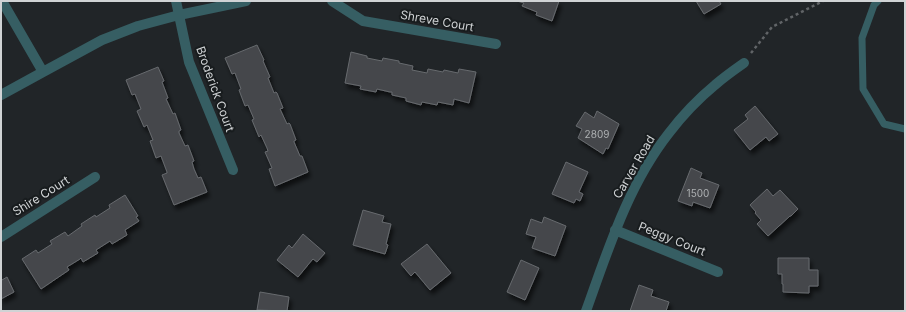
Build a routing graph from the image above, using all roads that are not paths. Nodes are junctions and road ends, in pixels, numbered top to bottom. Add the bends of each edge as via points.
1 (2, 1) edge
2 (176, 1) edge
3 (246, 1) edge
4 (332, 1) edge
5 (878, 1) edge
6 (179, 15) junction
7 (496, 44) dead end
8 (744, 63) road end
9 (43, 72) junction
10 (1, 95) edge
11 (905, 129) edge
12 (233, 170) dead end
13 (95, 177) dead end
14 (616, 230) junction
15 (1, 237) edge
16 (718, 272) dead end
17 (586, 311) edge

1 - 9 street
2 - 6 street, Broderick Court
3 - 6 street
4 - 7 street, Shreve Court via 363,21
5 - 11 lane via 874,5 862,38 863,89 884,124
6 - 9 street via 138,26 102,40
6 - 12 street, Broderick Court via 189,62
8 - 14 street, Carver Road via 714,85 669,133 639,179
9 - 10 street
13 - 15 street, Shire Court
14 - 16 street, Peggy Court
14 - 17 street, Carver Road

